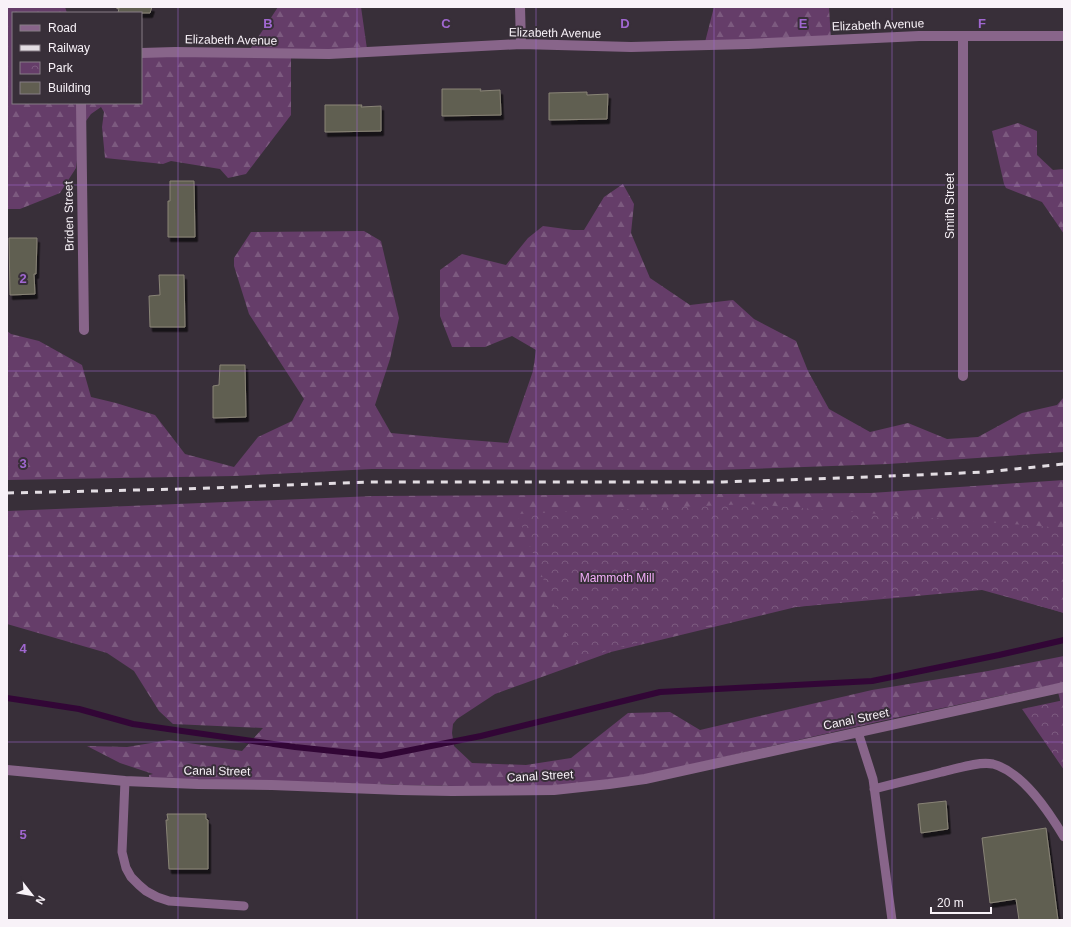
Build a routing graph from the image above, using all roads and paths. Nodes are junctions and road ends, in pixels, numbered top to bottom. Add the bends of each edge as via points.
1 (520, 7) edge
2 (963, 36) junction
3 (1064, 36) edge
4 (521, 44) junction
5 (142, 53) edge
6 (81, 104) edge
7 (84, 330) dead end
8 (963, 376) dead end
9 (1064, 687) edge
10 (858, 732) junction
11 (7, 770) edge
12 (125, 781) junction
13 (874, 789) junction
14 (1064, 837) edge
15 (244, 906) dead end
16 (892, 920) edge

1 - 4 street
2 - 3 street, Elizabeth Avenue
2 - 4 street, Elizabeth Avenue via 631,47
2 - 8 street, Smith Street
4 - 5 street, Elizabeth Avenue via 328,54
6 - 7 street, Briden Street
9 - 10 street, Canal Street
10 - 12 street, Canal Street via 645,779 554,790 444,791
10 - 13 lane
11 - 12 street, Canal Street
12 - 15 lane via 122,852 131,877 146,891 169,901
13 - 14 lane via 971,765 992,764 1005,769 1027,786
13 - 16 lane

